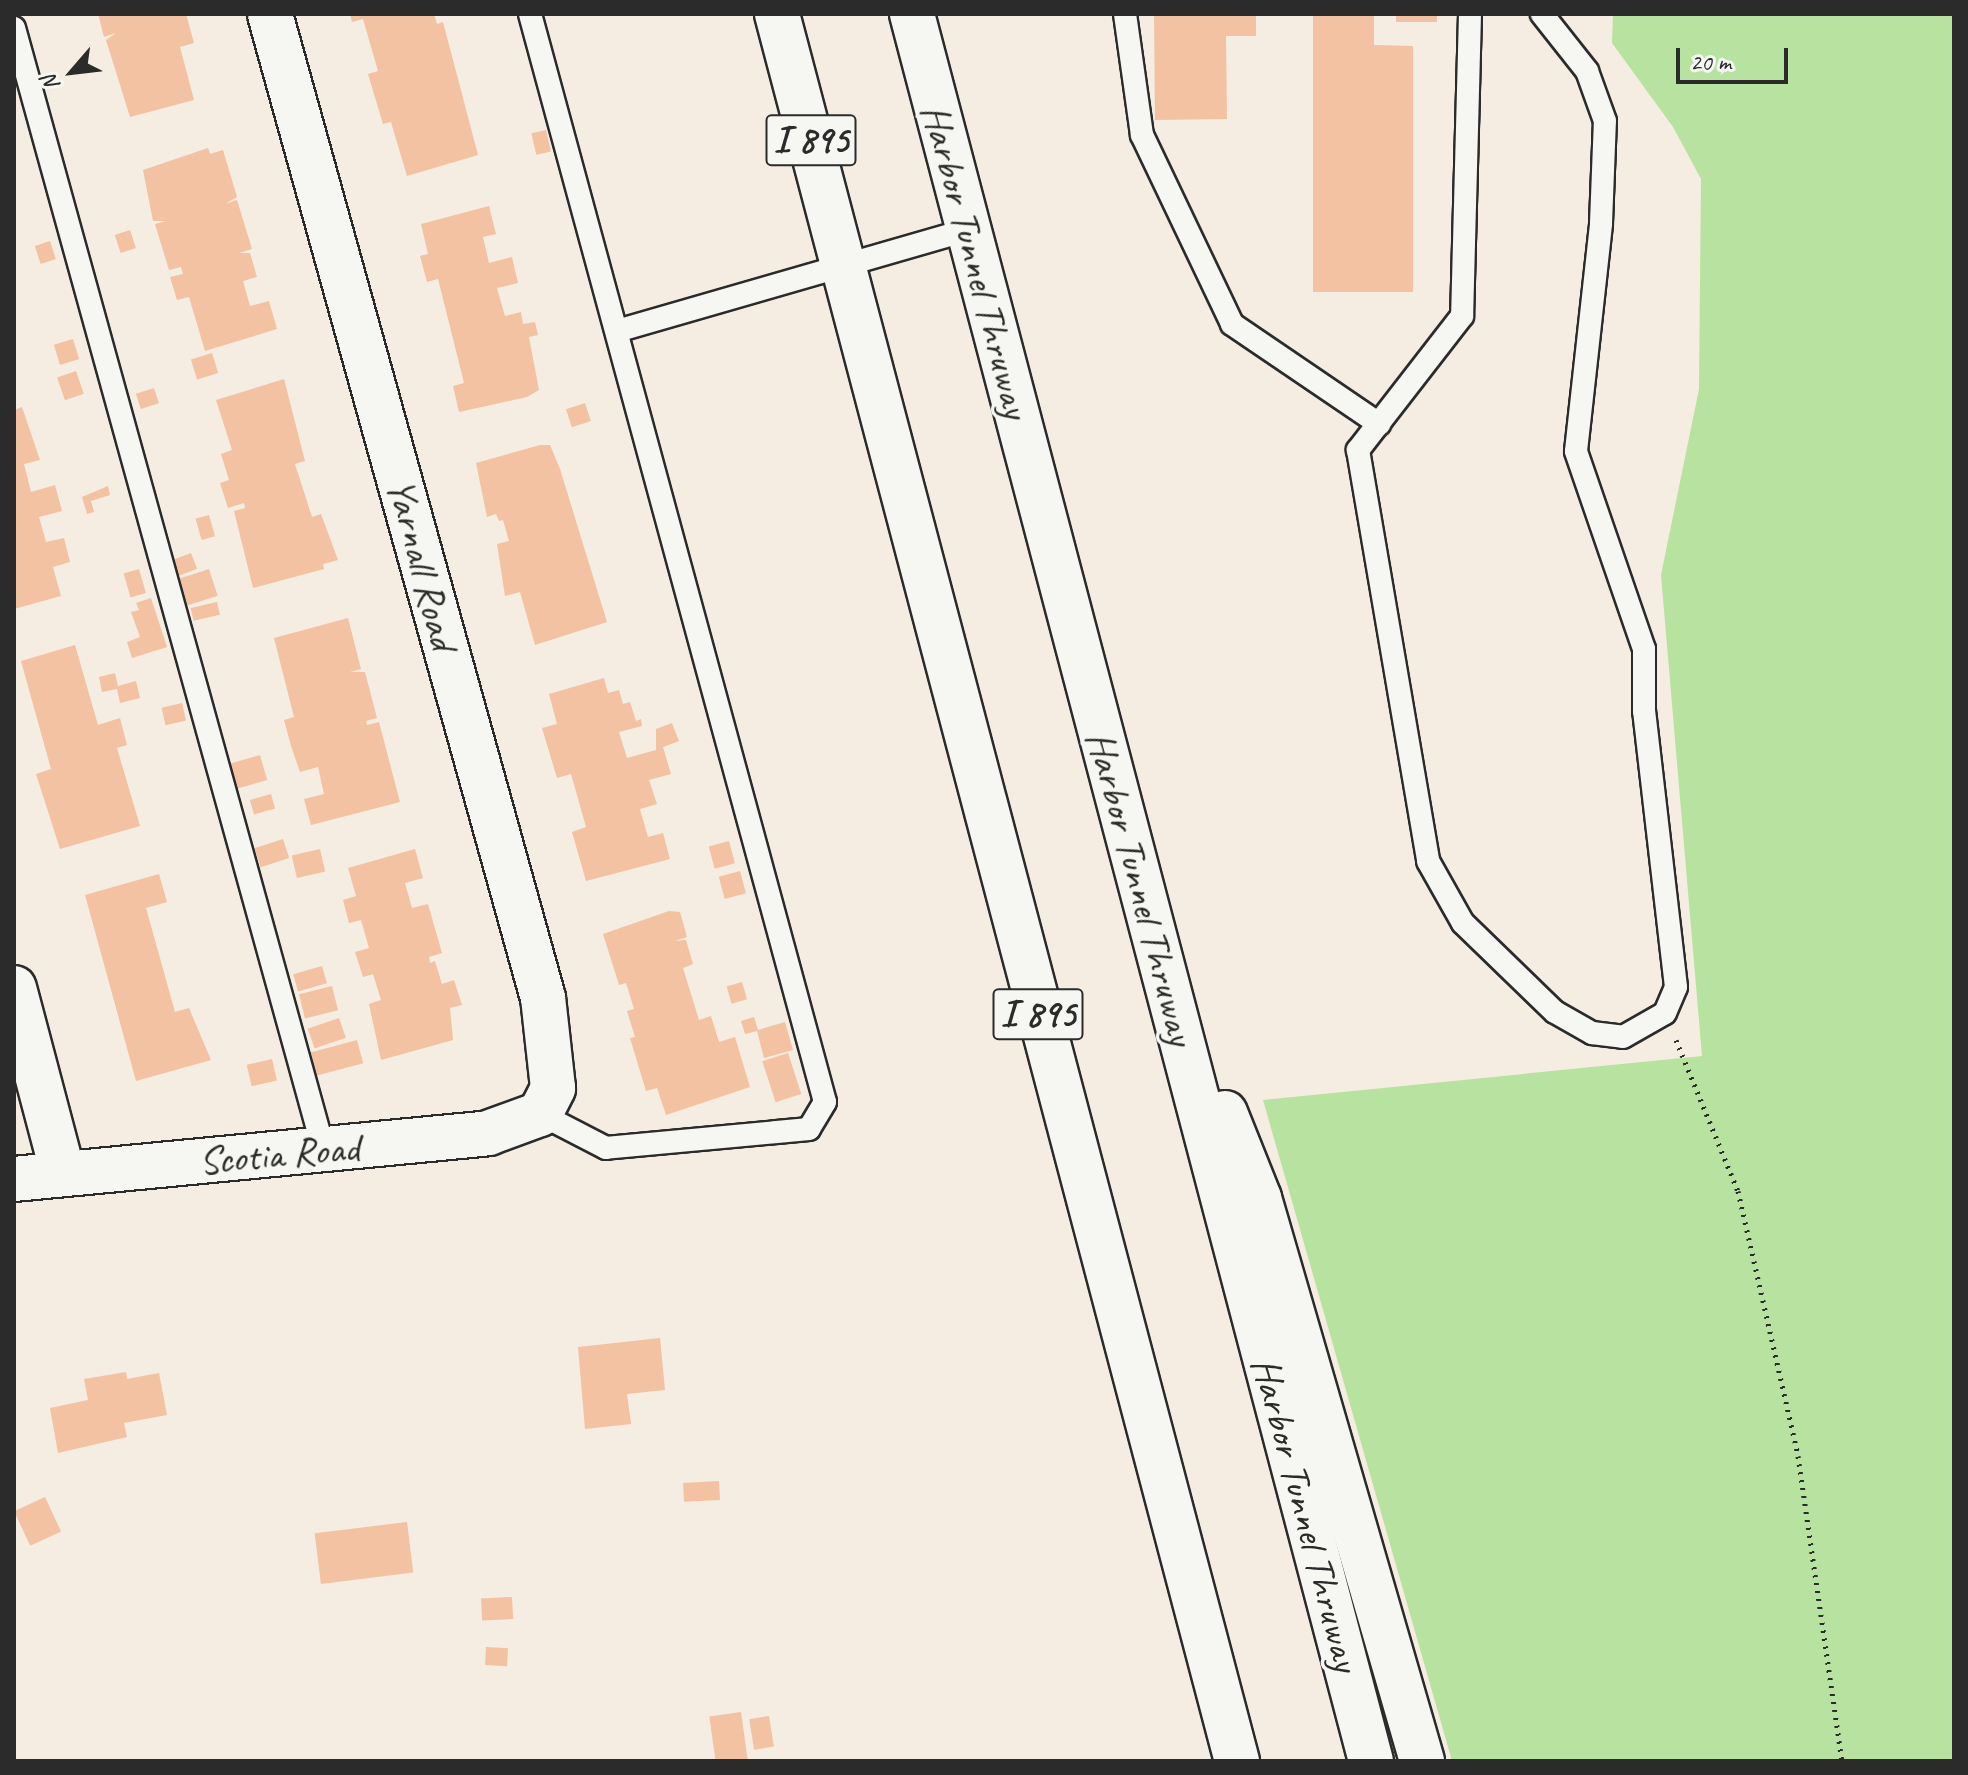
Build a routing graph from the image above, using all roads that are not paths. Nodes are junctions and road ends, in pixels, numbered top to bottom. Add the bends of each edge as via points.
1 (270, 14) edge
2 (530, 14) edge
3 (777, 14) edge
4 (912, 14) edge
5 (1125, 14) edge
6 (1470, 14) edge
7 (1542, 14) edge
8 (14, 28) edge
9 (968, 230) junction
10 (844, 265) junction
11 (617, 331) junction
12 (1379, 424) junction
13 (1157, 947) junction
14 (14, 988) edge
15 (540, 1114) junction
16 (324, 1151) junction
17 (63, 1173) junction
18 (14, 1179) edge
19 (1237, 1761) edge
20 (1371, 1761) edge
21 (1422, 1761) edge

1 - 15 main road, Yarnall Road via 543,998 553,1088
2 - 11 lane
3 - 10 main road, I 895
4 - 9 main road, Harbor Tunnel Thruway
5 - 12 lane via 1142,135 1232,324
6 - 12 lane via 1462,316
7 - 12 lane via 1587,71 1605,121 1601,223 1576,451 1644,649 1644,711 1676,987 1665,1013 1623,1037 1592,1033 1555,1012 1463,923 1428,861 1358,450
8 - 16 lane
9 - 10 lane
9 - 13 main road, Harbor Tunnel Thruway
10 - 11 lane
10 - 19 main road, I 895
11 - 15 lane via 825,1102 809,1129 606,1148
13 - 20 main road, Harbor Tunnel Thruway
13 - 21 main road via 1259,1198
14 - 17 main road
15 - 16 main road, Scotia Road via 488,1133
16 - 17 main road, Scotia Road
17 - 18 main road, Scotia Road

